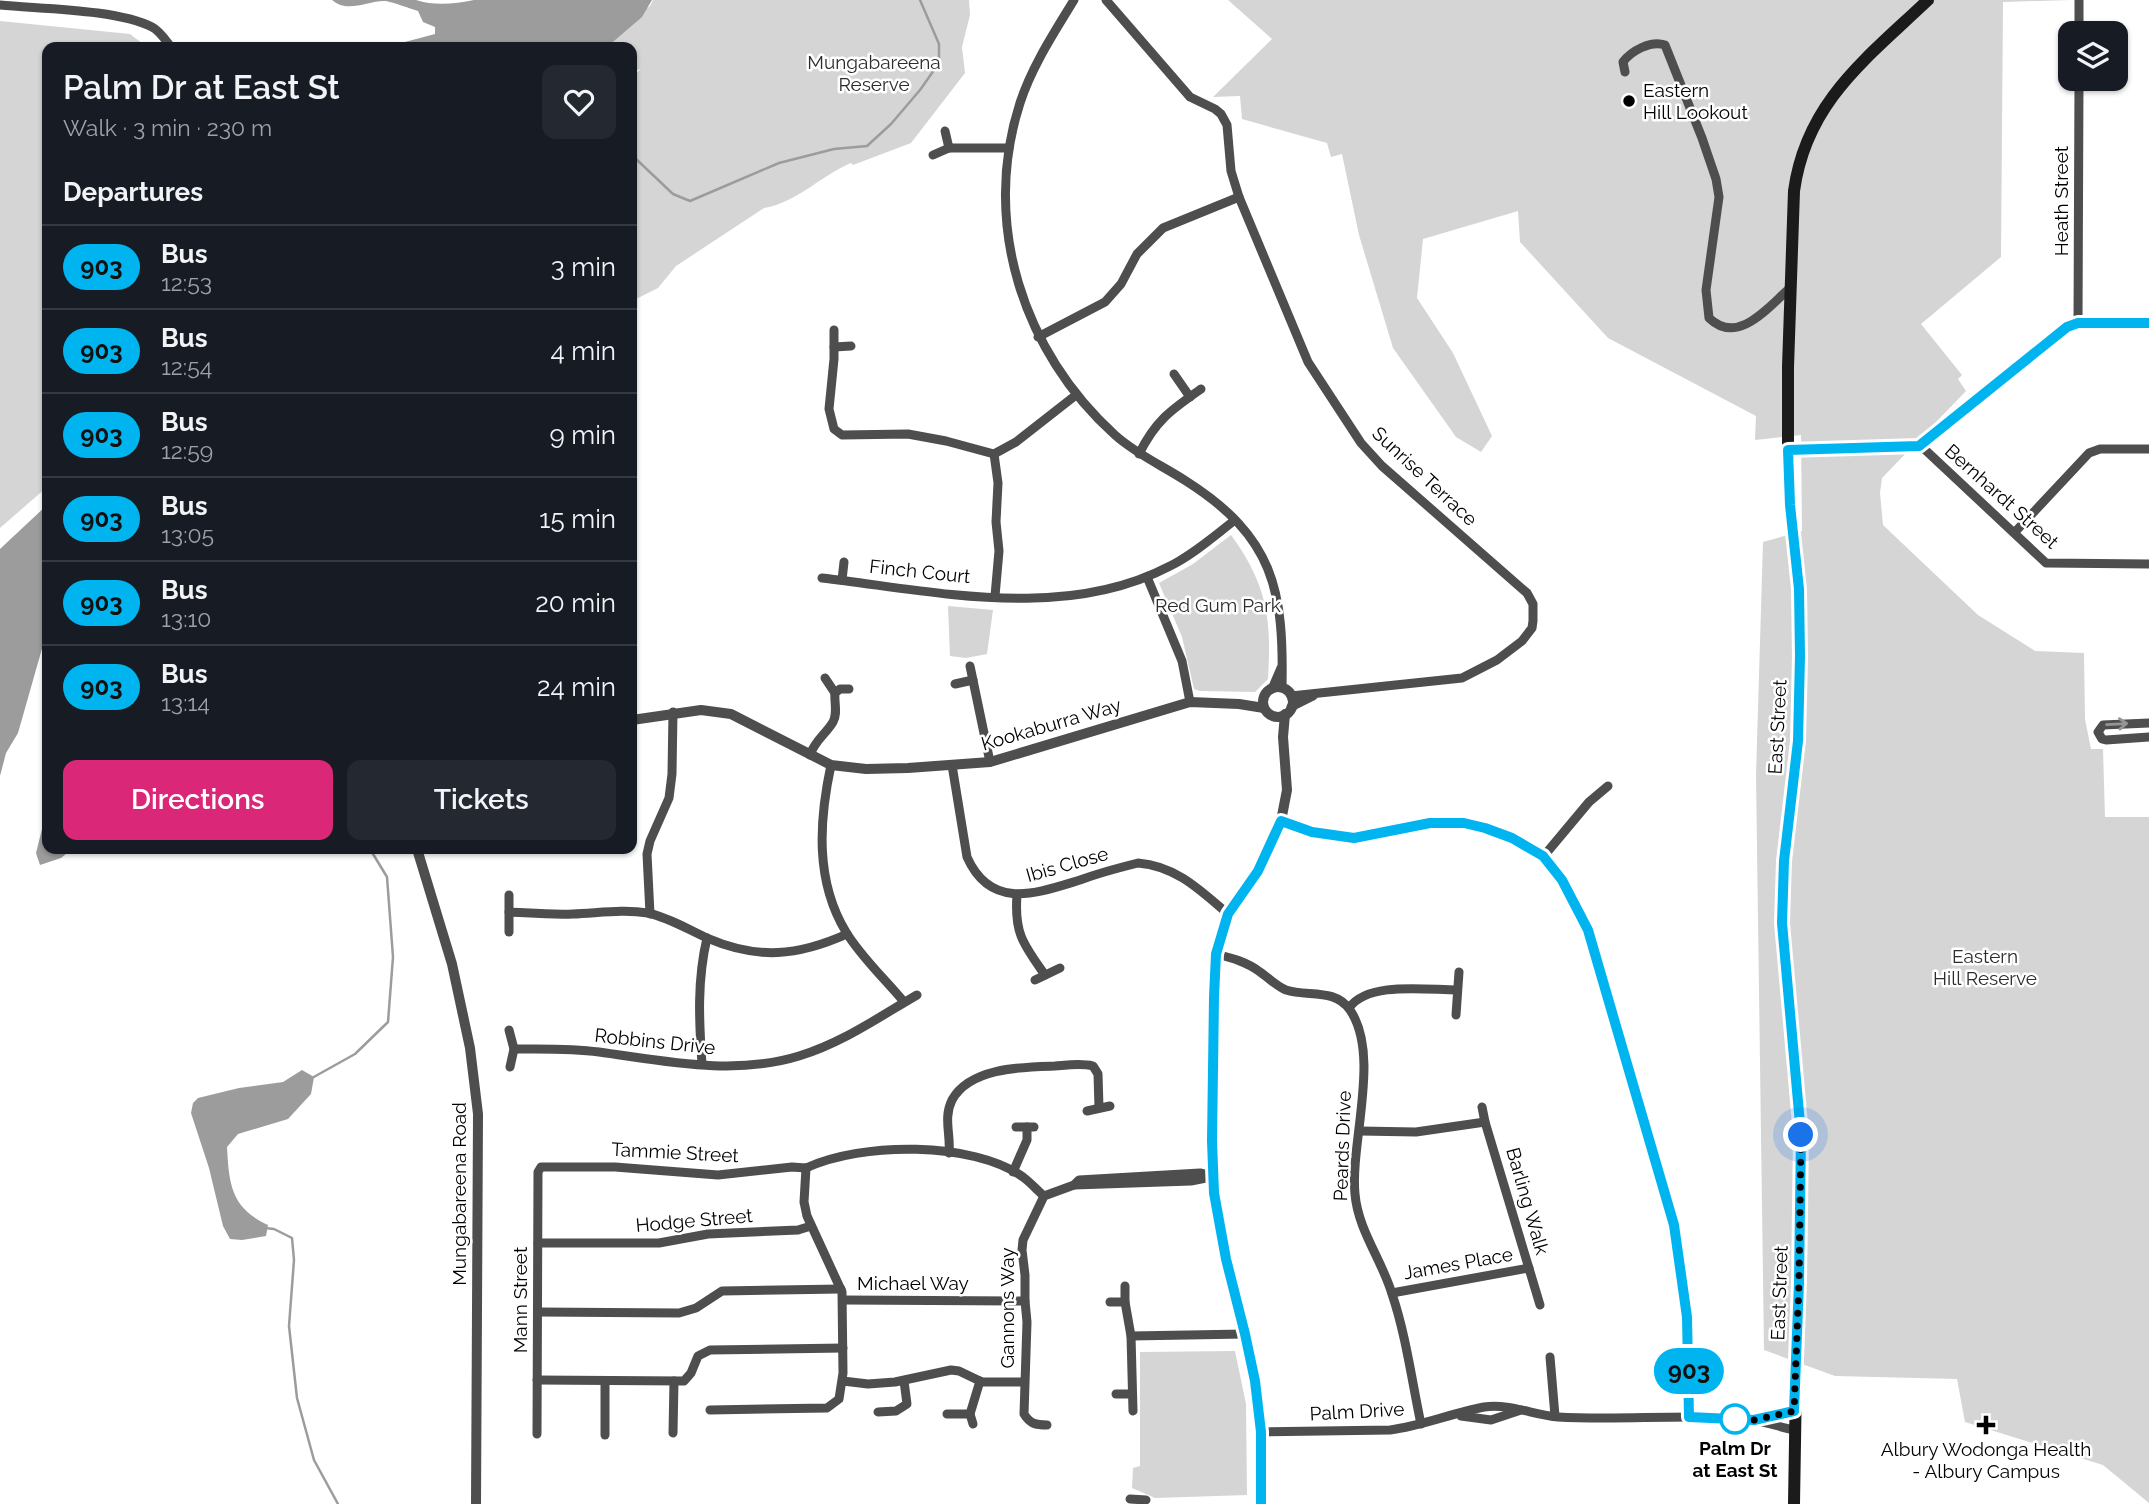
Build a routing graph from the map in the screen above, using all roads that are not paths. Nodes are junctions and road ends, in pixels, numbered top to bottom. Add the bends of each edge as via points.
1 (1074, 0) edge
2 (1106, 0) edge
3 (1928, 0) edge
4 (2079, 0) edge
5 (0, 5) edge
6 (2079, 21) edge
7 (167, 42) edge
8 (1625, 72) dead end
9 (2078, 91) edge
10 (945, 131) dead end
11 (949, 148) junction
12 (1009, 148) junction
13 (933, 155) dead end
14 (1239, 197) junction
15 (1790, 288) junction
16 (2078, 323) junction
17 (2149, 323) edge
18 (834, 330) dead end
19 (1038, 337) junction
20 (851, 346) dead end
21 (834, 347) junction
22 (1174, 374) dead end
23 (1201, 389) dead end
24 (1076, 395) junction
25 (1190, 397) junction
26 (1920, 445) junction
27 (2149, 449) edge
28 (1788, 450) junction
29 (994, 454) junction
30 (1139, 454) junction
31 (1235, 520) junction
32 (2015, 532) junction
33 (844, 562) dead end
34 (2149, 564) edge
35 (1147, 577) junction
36 (822, 578) dead end
37 (842, 580) junction
38 (995, 596) junction
39 (970, 666) dead end
40 (825, 678) dead end
41 (973, 680) junction
42 (955, 684) dead end
43 (849, 689) dead end
44 (835, 693) junction
45 (1281, 698) junction
46 (1190, 702) junction
47 (1239, 704) junction
48 (1268, 711) junction
49 (673, 712) junction
50 (637, 719) edge
51 (2149, 723) edge
52 (1283, 737) junction
53 (2149, 737) edge
54 (810, 755) junction
55 (990, 762) junction
56 (831, 765) junction
57 (952, 765) junction
58 (1608, 786) dead end
59 (1281, 821) junction
60 (419, 854) edge
61 (1543, 856) junction
62 (509, 895) dead end
63 (1017, 895) junction
64 (509, 912) junction
65 (650, 914) junction
66 (1228, 914) junction
67 (509, 932) dead end
68 (847, 934) junction
69 (707, 938) junction
70 (1216, 954) junction
71 (1060, 968) dead end
72 (1459, 972) dead end
73 (1045, 975) junction
74 (1035, 980) dead end
75 (1457, 990) junction
76 (917, 995) dead end
77 (904, 1002) junction
78 (1349, 1008) junction
79 (1456, 1015) dead end
80 (509, 1030) dead end
81 (514, 1049) junction
82 (702, 1064) junction
83 (510, 1067) dead end
84 (1110, 1106) dead end
85 (1482, 1107) dead end
86 (1099, 1108) junction
87 (1087, 1111) dead end
88 (1485, 1122) junction
89 (1016, 1127) dead end
90 (1360, 1131) junction
91 (949, 1153) junction
92 (541, 1167) joint
93 (806, 1168) junction
94 (1013, 1172) junction
95 (1213, 1176) junction
96 (1044, 1196) junction
97 (811, 1226) junction
98 (538, 1243) junction
99 (1529, 1268) junction
100 (1125, 1286) dead end
101 (841, 1289) junction
102 (1392, 1293) junction
103 (843, 1300) junction
104 (1025, 1301) junction
105 (1110, 1301) dead end
106 (1125, 1302) junction
107 (1540, 1306) dead end
108 (538, 1312) junction
109 (1245, 1334) junction
110 (1131, 1336) junction
111 (843, 1348) junction
112 (1549, 1357) dead end
113 (537, 1380) junction
114 (606, 1381) junction
115 (674, 1381) junction
116 (842, 1381) junction
117 (904, 1381) junction
118 (980, 1381) junction
119 (1024, 1382) junction
120 (1116, 1394) dead end
121 (1132, 1394) junction
122 (710, 1410) dead end
123 (1133, 1411) dead end
124 (1794, 1411) junction
125 (878, 1412) dead end
126 (947, 1414) dead end
127 (1555, 1416) junction
128 (1689, 1417) junction
129 (1754, 1420) junction
130 (1421, 1424) junction
131 (1047, 1425) dead end
132 (1794, 1430) junction
133 (1261, 1432) junction
134 (673, 1433) dead end
135 (537, 1434) dead end
136 (605, 1435) dead end
137 (1130, 1498) edge
138 (1146, 1500) dead end
139 (476, 1504) edge
140 (1261, 1504) edge
141 (1794, 1504) edge

1 - 12 street via 1033,70
2 - 14 street, Sunrise Terrace via 1190,97 1222,114
3 - 15 main road, East Street via 1843,83 1808,137 1797,165
4 - 6 street
5 - 7 street via 129,19 155,28
8 - 15 street via 1623,62 1628,56 1650,45 1665,45 1702,138 1719,197 1706,289 1709,318 1721,327 1738,329
9 - 16 street, Heath Street
10 - 11 street
11 - 12 street
11 - 13 street
12 - 19 street via 1004,186 1007,233
14 - 19 street via 1163,228 1137,254 1105,302
14 - 45 street, Sunrise Terrace via 1308,362 1361,443 1527,593 1533,604 1532,628 1522,641 1462,678
15 - 28 main road, East Street
16 - 17 street
16 - 26 street via 2056,334
18 - 21 street
19 - 24 street
20 - 21 street
21 - 29 street via 829,409 834,429 842,435 908,434
22 - 25 street
23 - 25 street
24 - 29 street
24 - 30 street
25 - 30 street via 1166,414
26 - 28 street
26 - 32 street, Bernhardt Street
27 - 32 street via 2089,453
28 - 124 main road, East Street via 1800,665 1782,923 1801,1135
29 - 38 street via 999,551
30 - 31 street via 1213,499
31 - 35 street, Finch Court via 1189,556
31 - 45 street via 1255,544 1274,584 1280,611
32 - 34 street, Bernhardt Street via 2046,563
33 - 37 street, Finch Court
35 - 38 street, Finch Court via 1077,596
35 - 46 street via 1182,661
36 - 37 street, Finch Court
37 - 38 street, Finch Court
39 - 41 street
40 - 44 street
41 - 42 street
41 - 55 street
43 - 44 street
44 - 54 street via 834,721
45 - 47 street, Kookaburra Way
45 - 48 street
45 - 48 street, Kookaburra Way via 1279,717
45 - 52 street
46 - 47 street, Kookaburra Way
46 - 55 street, Kookaburra Way
47 - 48 street, Kookaburra Way
48 - 52 street
49 - 50 street, Kookaburra Way
49 - 54 street, Kookaburra Way via 731,714
49 - 65 street via 669,798 647,855
53 -> 51 street via 2106,740 2098,732 2110,723
52 - 59 street via 1287,790
54 - 56 street, Kookaburra Way
55 - 57 street, Kookaburra Way
56 - 57 street, Kookaburra Way via 866,769
56 - 68 street via 821,821 822,859 834,909
57 - 63 street, Ibis Close via 971,866 983,881
58 - 61 street
59 - 61 street via 1312,832 1354,838 1420,824 1464,823 1512,838
59 - 66 street via 1258,871
60 - 139 street, Mungabareena Road via 452,964 478,1114
61 - 128 street via 1562,880 1588,930 1674,1225 1687,1317
62 - 64 street
63 - 66 street, Ibis Close via 1138,863 1179,874
63 - 73 street via 1021,939
64 - 65 street
64 - 67 street
65 - 69 street
66 - 70 street
68 - 69 street via 801,951 763,954
68 - 77 street
69 - 82 street via 699,979
70 - 78 street via 1246,963 1284,989 1326,995
70 - 95 street
71 - 73 street
72 - 75 street
73 - 74 street
75 - 78 street via 1381,990 1361,997
75 - 79 street
76 - 77 street, Robbins Drive
77 - 82 street, Robbins Drive via 842,1039 798,1056 749,1065
78 - 90 street, Peards Drive via 1362,1040
80 - 81 street
81 - 82 street, Robbins Drive via 563,1049
81 - 83 street
84 - 86 street
85 - 88 street, Barling Walk
86 - 87 street
86 - 91 street via 1098,1074 1093,1066 1028,1066 990,1073 951,1101
88 - 90 street via 1416,1132
88 - 99 street, Barling Walk
89 - 94 street via 1031,1127
90 - 102 street, Peards Drive via 1356,1205
91 - 93 street via 887,1149
91 - 94 street
92 - 93 street, Tammie Street via 718,1175
92 - 98 street, Mann Street
93 - 97 street via 804,1202
94 - 96 street
95 - 96 street via 1079,1180
95 - 109 street via 1215,1206
96 - 104 street, Gannons Way via 1023,1240
97 - 98 street, Hodge Street via 659,1243
97 - 101 street
98 - 108 street, Mann Street
99 - 102 street, James Place
99 - 107 street, Barling Walk
100 - 106 street
101 - 103 street
101 - 108 street via 722,1291 679,1313
102 - 130 street, Peards Drive
103 - 104 street, Michael Way
103 - 111 street
104 - 119 street, Gannons Way
105 - 106 street
106 - 110 street
108 - 113 street, Mann Street
109 - 110 street
109 - 133 street
110 - 121 street
111 - 115 street via 710,1350 698,1356 688,1378
111 - 116 street
112 - 127 street
113 - 114 street
113 - 135 street, Mann Street
114 - 115 street
114 - 136 street
115 - 134 street
116 - 117 street, Gannons Way
116 - 122 street via 839,1399 827,1408
117 - 118 street, Gannons Way via 940,1370 959,1371
117 - 125 street via 907,1404 903,1409
118 - 119 street, Gannons Way
118 - 126 street via 972,1419
119 - 131 street, Gannons Way via 1024,1415 1036,1425
120 - 121 street
121 - 123 street
124 - 129 street, Palm Drive
124 - 132 main road, East Street
127 - 128 street, Palm Drive
127 - 130 street, Palm Drive via 1486,1407
128 - 129 street, Palm Drive
129 - 132 street, Palm Drive
130 - 133 street, Palm Drive via 1390,1430
132 - 141 main road, East Street
133 - 140 street
137 - 138 street

